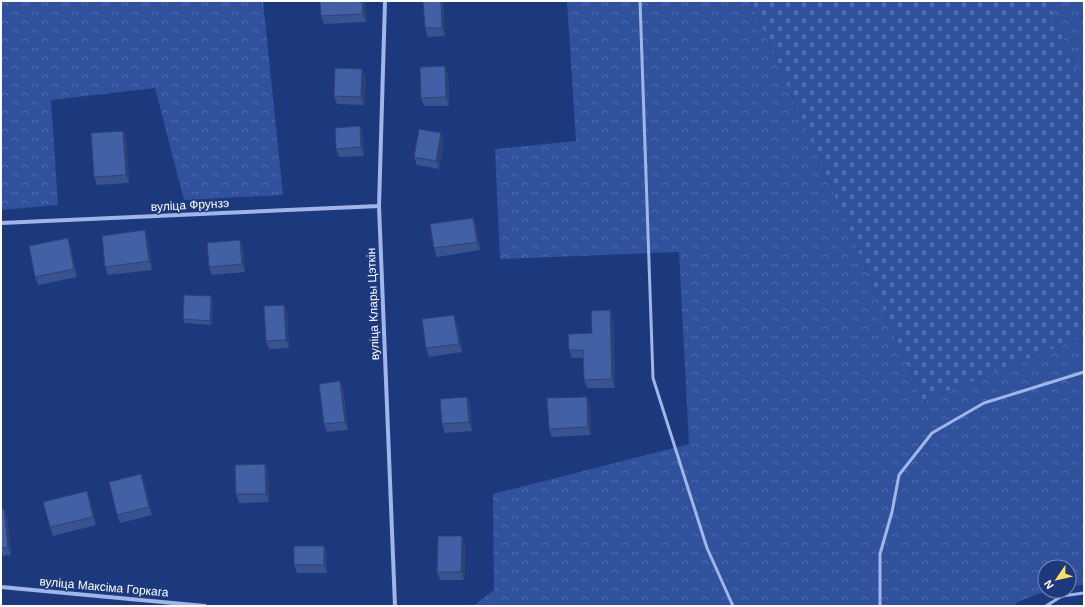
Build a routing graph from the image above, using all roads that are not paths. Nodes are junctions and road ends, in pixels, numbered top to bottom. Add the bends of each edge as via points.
1 (384, 1) edge
2 (640, 1) edge
3 (379, 206) junction
4 (1, 223) edge
5 (1084, 372) edge
6 (1, 587) edge
7 (1084, 594) edge
8 (205, 606) edge
9 (395, 606) edge
10 (733, 606) edge
11 (880, 606) edge
12 (1046, 606) edge

1 - 3 street, вуліца Клары Цэткін
2 - 10 lane via 653,378 707,548
3 - 4 street, вуліца Фрунзэ
3 - 9 street, вуліца Клары Цэткін
5 - 11 lane via 984,403 932,433 899,475 880,554
6 - 8 street, вуліца Максіма Горкага
7 - 12 lane via 1062,596

